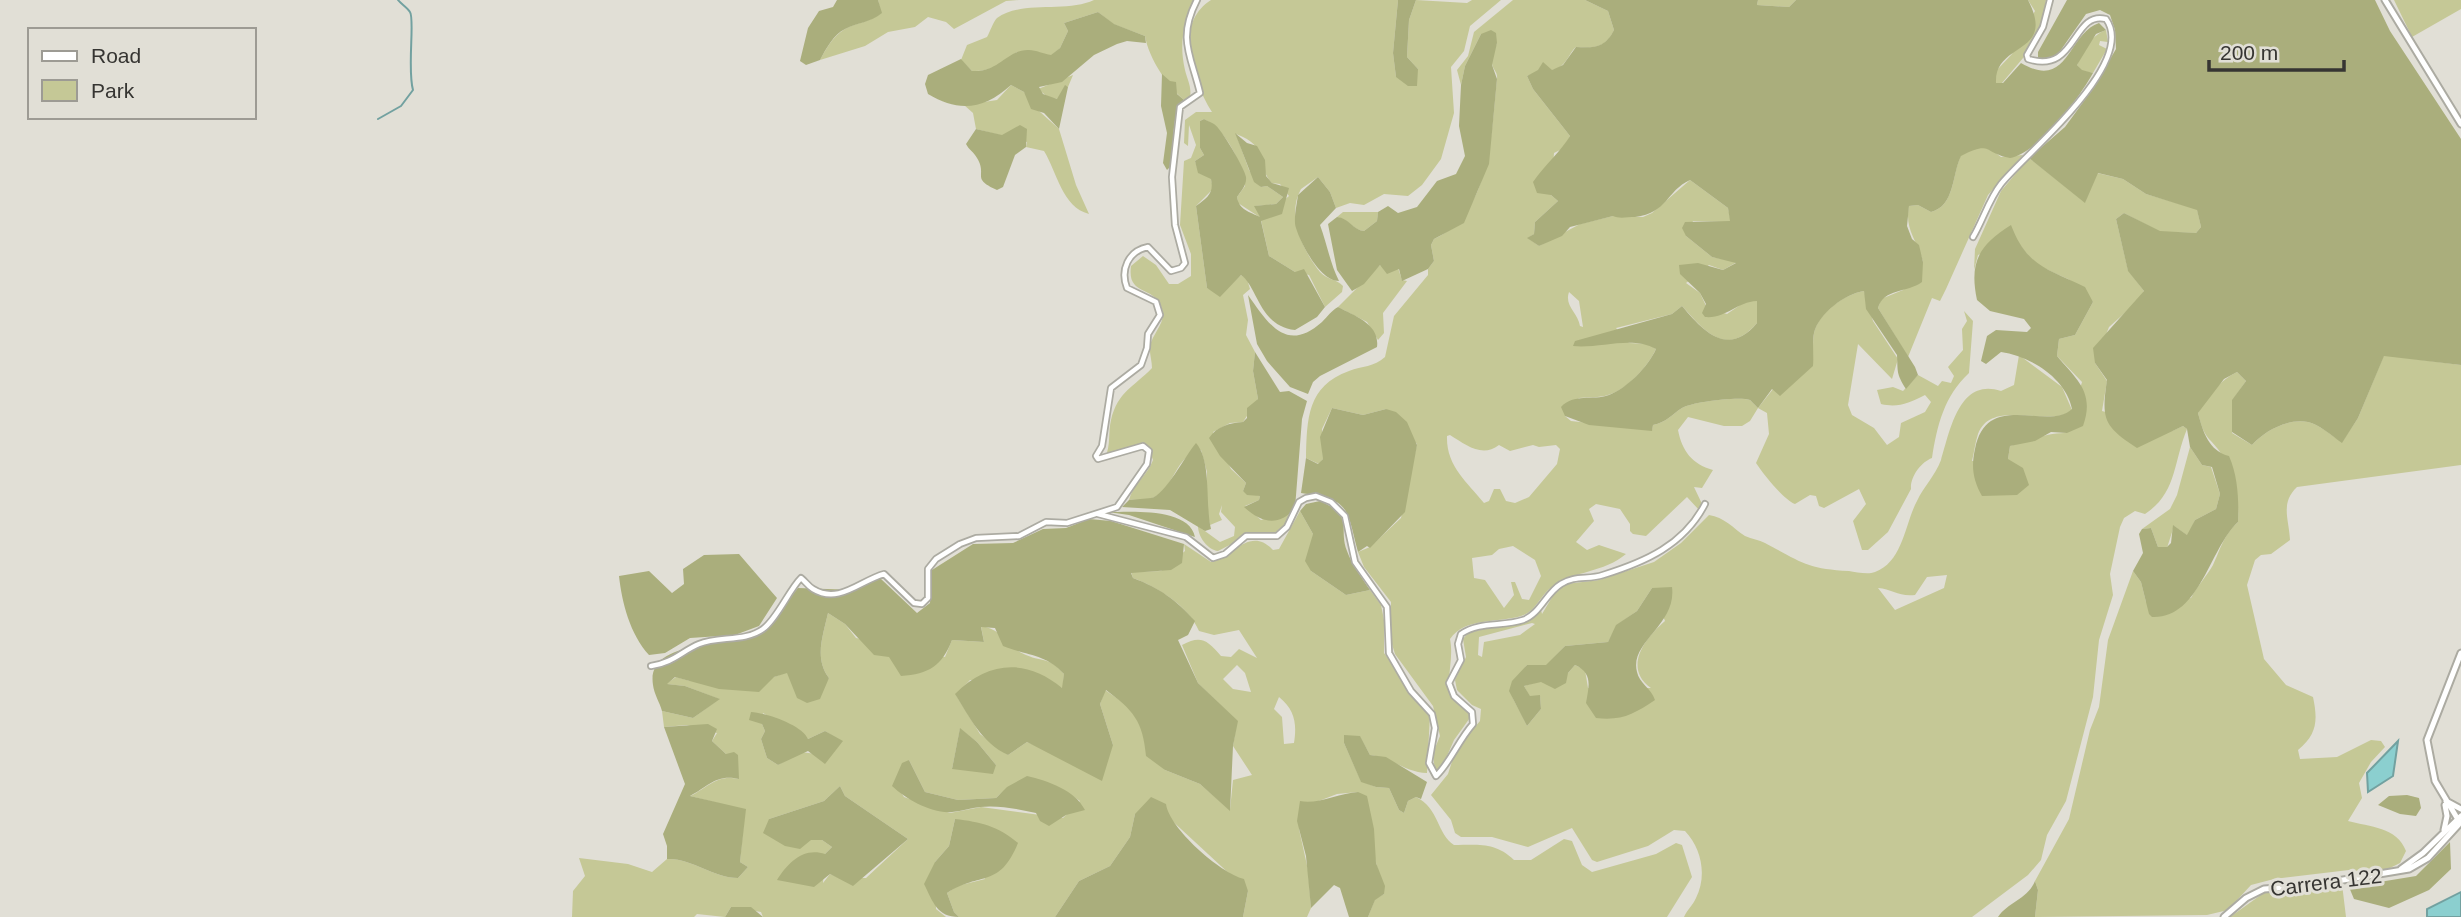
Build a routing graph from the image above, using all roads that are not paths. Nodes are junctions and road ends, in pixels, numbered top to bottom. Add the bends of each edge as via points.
1 (1197, 0) edge
2 (2050, 0) edge
3 (2385, 0) edge
4 (2461, 124) edge
5 (1973, 237) dead end
6 (1705, 504) dead end
7 (1094, 514) junction
8 (2461, 653) edge
9 (651, 666) dead end
10 (2443, 799) junction
11 (2461, 809) edge
12 (2459, 820) edge
13 (2443, 833) junction
14 (2396, 872) junction
15 (2224, 917) edge

1 - 7 street via 1185,32 1200,93 1180,107 1172,177 1175,225 1185,263 1171,271 1148,247 1136,252 1124,269 1127,288 1156,302 1160,315 1148,334 1141,365 1111,388 1102,446 1096,456 1143,446 1149,458 1122,503
2 - 5 street via 2028,59 2048,61 2064,55 2094,18 2110,24 2110,48 2082,99 2000,185
3 - 4 street
6 - 7 street via 1685,535 1658,554 1601,576 1562,583 1526,619 1488,624 1461,634 1461,660 1449,683 1454,696 1472,712 1473,724 1436,776 1429,763 1432,713 1389,653 1387,607 1355,562 1345,516 1331,502 1316,496 1306,498 1277,537 1246,536 1213,558 1186,537
7 - 9 street via 1067,523 1046,522 1018,536 976,538 961,544 928,569 928,598 922,604 915,603 884,574 849,592 830,593 811,588 801,578 764,629 702,643
8 - 10 street via 2427,740
10 - 11 street
10 - 12 street
10 - 13 street via 2447,816
12 - 13 street, Carrera 122
12 - 14 street, Carrera 122 via 2428,858
13 - 14 street, Carrera 122 via 2416,860
14 - 15 street, Carrera 122 via 2264,889

